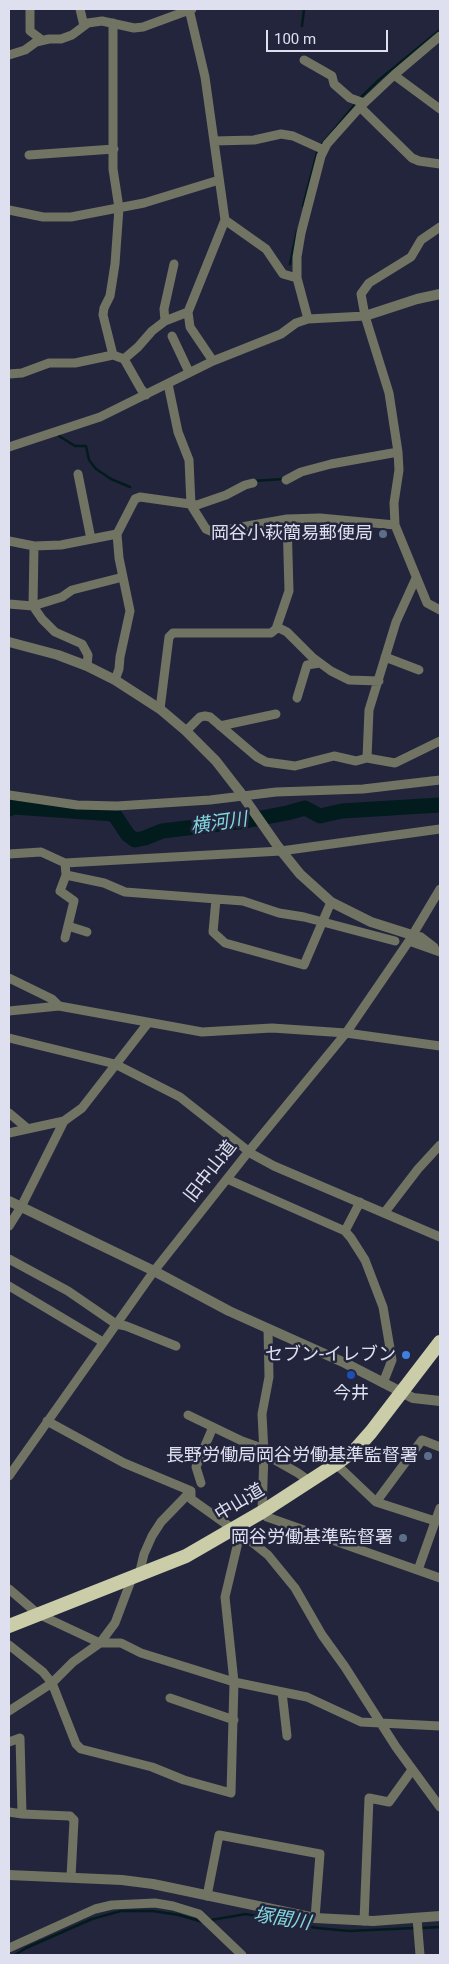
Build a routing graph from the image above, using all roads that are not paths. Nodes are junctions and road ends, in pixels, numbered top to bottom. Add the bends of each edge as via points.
1 (30, 9) edge
2 (80, 9) edge
3 (190, 9) edge
4 (113, 23) junction
5 (84, 26) junction
6 (440, 36) edge
7 (42, 40) junction
8 (9, 55) edge
9 (304, 60) dead end
10 (394, 75) junction
11 (362, 105) junction
12 (440, 109) edge
13 (214, 141) junction
14 (114, 149) junction
15 (324, 150) junction
16 (29, 155) dead end
17 (440, 164) edge
18 (219, 180) junction
19 (119, 208) junction
20 (9, 210) edge
21 (224, 220) junction
22 (440, 226) edge
23 (174, 264) dead end
24 (297, 278) junction
25 (440, 294) edge
26 (188, 312) junction
27 (365, 316) junction
28 (308, 319) junction
29 (165, 321) junction
30 (172, 336) dead end
31 (113, 354) junction
32 (124, 359) junction
33 (213, 361) junction
34 (189, 372) junction
35 (9, 374) edge
36 (168, 384) junction
37 (146, 394) junction
38 (9, 447) edge
39 (398, 452) junction
40 (78, 474) dead end
41 (286, 480) dead end
42 (253, 484) dead end
43 (191, 505) junction
44 (287, 519) junction
45 (395, 525) junction
46 (117, 534) junction
47 (91, 539) junction
48 (9, 541) edge
49 (34, 546) junction
50 (123, 577) junction
51 (416, 578) junction
52 (9, 604) edge
53 (33, 606) junction
54 (440, 610) edge
55 (277, 627) junction
56 (9, 642) edge
57 (385, 657) junction
58 (320, 663) junction
59 (87, 666) junction
60 (419, 670) dead end
61 (115, 680) junction
62 (378, 681) junction
63 (297, 698) dead end
64 (160, 709) junction
65 (276, 714) dead end
66 (220, 726) junction
67 (186, 731) junction
68 (440, 741) edge
69 (367, 758) junction
70 (440, 780) edge
71 (9, 795) edge
72 (440, 829) edge
73 (280, 849) junction
74 (9, 854) edge
75 (65, 863) junction
76 (66, 875) junction
77 (440, 889) edge
78 (216, 898) junction
79 (331, 902) junction
80 (322, 922) junction
81 (68, 926) junction
82 (86, 932) dead end
83 (65, 938) dead end
84 (411, 938) junction
85 (396, 941) dead end
86 (439, 951) edge
87 (9, 978) edge
88 (59, 1006) junction
89 (9, 1011) edge
90 (148, 1023) junction
91 (346, 1033) junction
92 (9, 1038) edge
93 (440, 1046) edge
94 (115, 1064) junction
95 (9, 1113) edge
96 (64, 1121) junction
97 (28, 1129) junction
98 (9, 1133) edge
99 (440, 1145) edge
100 (249, 1151) junction
101 (227, 1178) junction
102 (9, 1201) edge
103 (360, 1202) junction
104 (21, 1207) junction
105 (385, 1212) junction
106 (9, 1226) edge
107 (345, 1231) junction
108 (440, 1237) edge
109 (9, 1259) edge
110 (154, 1271) junction
111 (9, 1286) edge
112 (116, 1324) junction
113 (268, 1329) junction
114 (103, 1342) junction
115 (440, 1342) edge
116 (176, 1346) dead end
117 (383, 1383) junction
118 (401, 1392) junction
119 (440, 1401) edge
120 (188, 1415) dead end
121 (47, 1421) junction
122 (213, 1427) junction
123 (440, 1447) edge
124 (264, 1453) junction
125 (336, 1464) junction
126 (9, 1476) edge
127 (309, 1481) junction
128 (201, 1483) dead end
129 (190, 1491) junction
130 (376, 1502) junction
131 (440, 1508) edge
132 (262, 1512) junction
133 (436, 1522) junction
134 (238, 1532) junction
135 (418, 1570) junction
136 (135, 1577) junction
137 (440, 1578) edge
138 (9, 1589) edge
139 (38, 1614) junction
140 (9, 1626) edge
141 (100, 1643) junction
142 (9, 1646) edge
143 (234, 1682) junction
144 (52, 1683) junction
145 (282, 1692) junction
146 (170, 1698) dead end
147 (9, 1710) edge
148 (234, 1720) junction
149 (381, 1723) junction
150 (440, 1726) edge
151 (287, 1736) dead end
152 (9, 1742) edge
153 (412, 1770) junction
154 (440, 1807) edge
155 (9, 1812) edge
156 (22, 1814) junction
157 (9, 1875) edge
158 (71, 1878) junction
159 (207, 1896) junction
160 (440, 1916) edge
161 (315, 1918) junction
162 (364, 1921) junction
163 (417, 1925) junction
164 (9, 1948) edge
165 (242, 1955) edge
166 (420, 1955) edge

1 - 7 street via 30,31
2 - 5 street
3 - 4 street via 143,27
3 - 13 street via 205,77
4 - 5 street via 102,21
4 - 14 street
5 - 7 street via 61,39
6 - 10 street
7 - 8 street
9 - 11 street via 332,76 334,84
10 - 11 street
10 - 12 street
11 - 15 street
11 - 17 street via 412,158
13 - 15 street via 254,140 281,134
13 - 18 street
14 - 16 street
14 - 19 street
15 - 24 street via 301,233
18 - 19 street
18 - 21 street
19 - 20 street via 43,217
19 - 31 street via 116,264 103,315
21 - 24 street via 266,250 283,274
21 - 26 street
22 - 27 street via 421,240 412,257 369,283 361,294
23 - 29 street via 164,309
24 - 28 street
25 - 27 street
26 - 29 street
26 - 33 street via 190,327
27 - 28 street
27 - 39 street via 389,393
28 - 33 street via 281,334
29 - 32 street
30 - 34 street
31 - 32 street
31 - 35 street via 75,363 48,363 22,373
32 - 37 street
33 - 34 street
34 - 36 street
36 - 37 street
36 - 43 street via 178,432 189,460
37 - 38 street via 100,416
39 - 41 street via 331,464 300,472
39 - 45 street
40 - 47 street
42 - 43 street
43 - 44 street via 206,529 213,532
43 - 46 street via 140,497 135,499
44 - 45 street via 320,518
44 - 55 street via 289,591
45 - 51 street
46 - 47 street
46 - 50 street
47 - 49 street via 62,546
48 - 49 street
49 - 53 street
50 - 53 street via 72,590 62,597
50 - 61 street via 130,611
51 - 54 street via 427,603
51 - 57 street via 396,622
52 - 53 street
53 - 59 street via 55,632 82,644 88,655
55 - 58 street via 287,632
55 - 64 street via 271,632 173,633 169,637
56 - 59 street
57 - 60 street
57 - 62 street
58 - 62 street via 349,680
58 - 63 street via 306,665
59 - 61 street
61 - 64 street
62 - 69 street via 369,710
64 - 67 street
65 - 66 street
66 - 67 street via 205,716
66 - 69 street via 266,762 295,766 334,756 356,761
67 - 73 street, bridge via 216,761
68 - 69 street via 394,763
70 - 71 street via 363,789 276,792 117,806 77,805
72 - 73 street
73 - 75 street
73 - 79 street via 300,874
74 - 75 street via 41,852
75 - 76 street
76 - 78 street via 104,883 125,892
76 - 81 street via 60,891 74,901
77 - 84 street, 旧中山道
78 - 80 street via 243,901
78 - 80 street via 213,932 225,943 304,965
79 - 80 street
79 - 84 street
80 - 85 street
81 - 82 street
81 - 83 street
84 - 86 street via 421,937
84 - 91 street, 旧中山道
87 - 88 street via 52,999
88 - 89 street
88 - 90 street
90 - 91 street via 202,1032 272,1028
90 - 94 street
91 - 93 street
91 - 100 street, 旧中山道
92 - 94 street
94 - 96 street via 82,1108
94 - 100 street via 180,1097
95 - 97 street
96 - 97 street
96 - 104 street
97 - 98 street
99 - 105 street
100 - 101 street, 旧中山道
100 - 103 street via 274,1166
101 - 107 street
101 - 110 street, 旧中山道
102 - 104 street
103 - 105 street
103 - 107 street
104 - 106 street
104 - 110 street
105 - 108 street
107 - 117 street via 365,1260 383,1307 392,1360
109 - 112 street via 68,1291
110 - 112 street, 旧中山道
110 - 113 street
111 - 114 street
112 - 114 street, 旧中山道
112 - 116 street
113 - 117 street
113 - 124 street via 269,1378 262,1414
114 - 121 street, 旧中山道
115 - 118 highway, 中山道
117 - 118 street
118 - 119 street via 413,1398
118 - 125 highway, 中山道 via 356,1449
120 - 122 street
121 - 126 street, 旧中山道
121 - 129 street via 124,1463
122 - 124 street via 256,1446
122 - 128 street via 196,1467
123 - 130 street via 422,1440
124 - 127 street
124 - 132 street
125 - 127 highway, 中山道
125 - 130 street
127 - 132 highway, 中山道
129 - 134 street via 190,1500
129 - 136 street via 152,1536
130 - 133 street
131 - 133 street
132 - 134 highway, 中山道
132 - 135 street via 267,1517
133 - 135 street
134 - 136 highway, 中山道
134 - 143 street via 225,1597
134 - 149 street via 268,1554 295,1588
135 - 137 street
136 - 139 highway, 中山道
136 - 141 street via 115,1623
138 - 139 street
139 - 140 highway, 中山道
139 - 141 street
141 - 143 street via 122,1643 141,1653
141 - 144 street via 73,1662
142 - 144 street
143 - 145 street
143 - 148 street
144 - 147 street
144 - 148 street via 76,1744 81,1749 152,1767 231,1793
145 - 149 street via 307,1697 361,1722
145 - 151 street
146 - 148 street
149 - 150 street
149 - 153 street
152 - 156 street via 20,1738
153 - 154 street
153 - 162 street via 389,1802 369,1798
155 - 156 street
156 - 158 street via 70,1816 74,1820
157 - 158 street
158 - 159 street via 153,1884
159 - 161 street
159 - 161 street via 219,1835 320,1854
160 - 163 street
161 - 162 street
162 - 163 street
163 - 166 street
164 - 165 street via 95,1909 155,1903 199,1914

